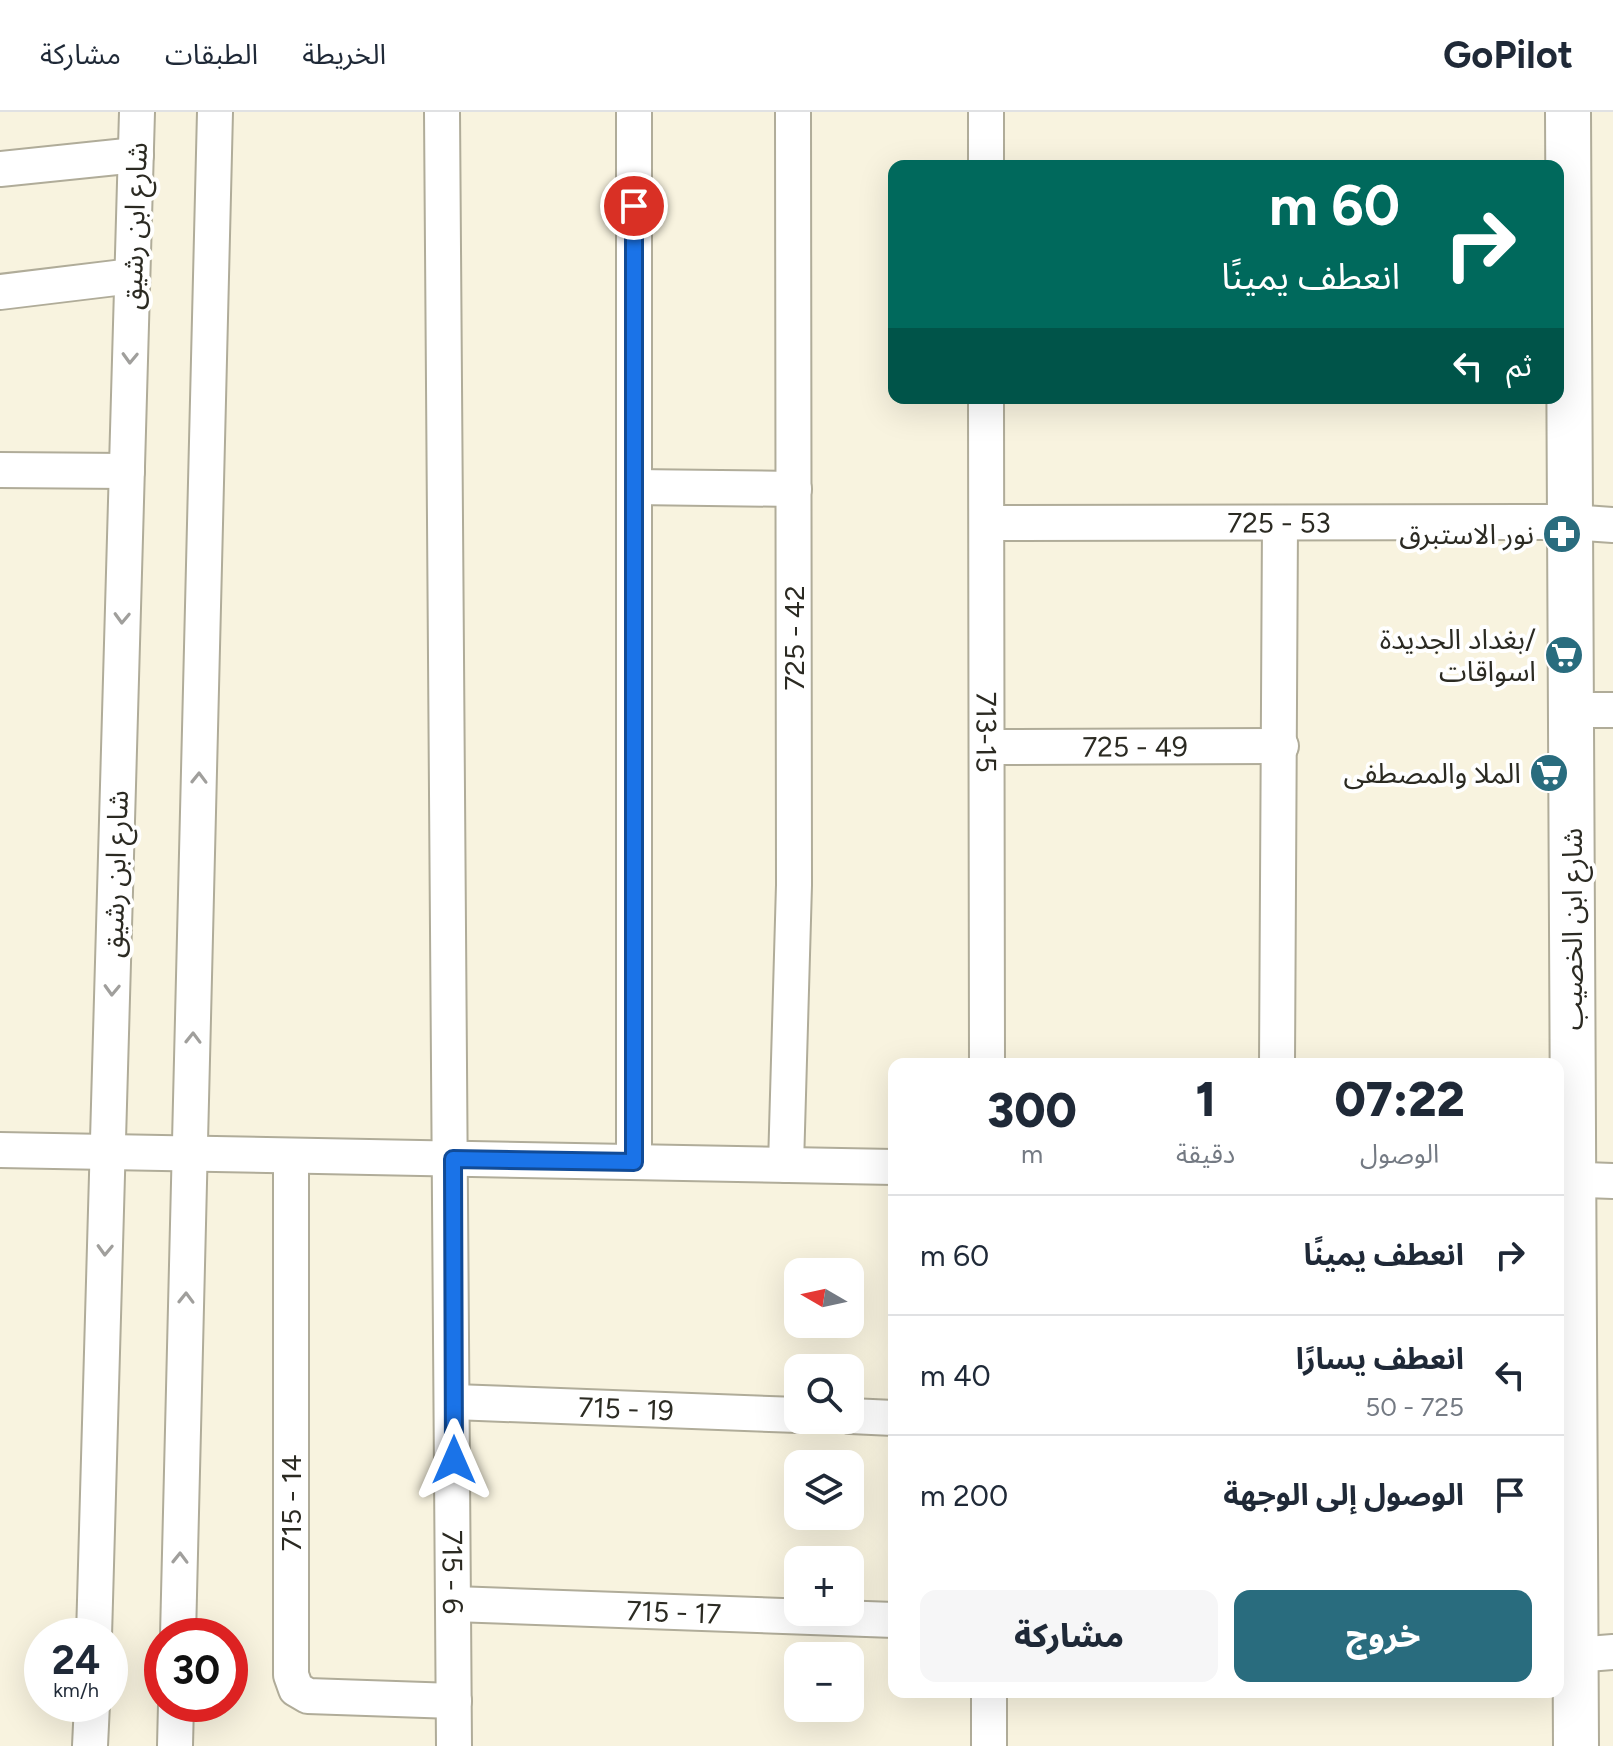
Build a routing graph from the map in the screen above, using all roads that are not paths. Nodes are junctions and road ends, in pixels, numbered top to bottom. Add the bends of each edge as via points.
1 (137, 112) edge
2 (215, 112) edge
3 (442, 112) edge
4 (634, 112) edge
5 (793, 112) edge
6 (986, 112) edge
7 (1568, 112) edge
8 (136, 155) junction
9 (986, 160) edge
10 (0, 169) edge
11 (132, 276) junction
12 (1564, 276) edge
13 (0, 292) edge
14 (986, 404) edge
15 (0, 470) edge
16 (127, 471) junction
17 (634, 487) junction
18 (794, 489) junction
19 (1570, 522) junction
20 (987, 523) junction
21 (1280, 523) junction
22 (1613, 525) edge
23 (1570, 710) junction
24 (1613, 710) edge
25 (1281, 746) junction
26 (987, 747) junction
27 (987, 1058) edge
28 (1277, 1058) edge
29 (0, 1150) edge
30 (108, 1152) junction
31 (190, 1154) junction
32 (291, 1156) junction
33 (453, 1159) junction
34 (634, 1162) junction
35 (786, 1165) junction
36 (888, 1167) edge
37 (1581, 1180) edge
38 (454, 1402) junction
39 (784, 1414) edge
40 (864, 1417) edge
41 (888, 1418) edge
42 (454, 1604) junction
43 (95, 1618) edge
44 (178, 1618) edge
45 (888, 1620) edge
46 (1594, 1654) edge
47 (989, 1698) edge
48 (454, 1701) junction
49 (91, 1722) edge
50 (176, 1722) edge
51 (90, 1746) edge
52 (175, 1746) edge
53 (454, 1746) edge
54 (989, 1746) edge
55 (1576, 1746) edge

1 - 8 street, شارع ابن رشيق
31 -> 2 street
3 - 33 street, 715 - 6
4 - 17 street
5 - 18 street, 725 - 42
6 - 9 street
7 - 12 street, شارع ابن الخصيب
8 - 10 street
8 - 11 street, شارع ابن رشيق
11 - 13 street
11 -> 16 street, شارع ابن رشيق
12 - 19 street, شارع ابن الخصيب
14 - 20 street, 713-15
15 - 16 street
16 -> 30 street, شارع ابن رشيق
17 - 18 street
17 - 34 street
18 - 35 street, 725 - 42 via 794,885
19 - 21 street, 725 - 53
19 - 22 street, 725 - 53
19 - 23 street, شارع ابن الخصيب
20 - 21 street, 725 - 53
20 - 26 street, 713-15
21 - 25 street
23 - 24 street
23 - 37 street, شارع ابن الخصيب
25 - 26 street, 725 - 49
25 - 28 street
26 - 27 street, 713-15
29 - 30 street
30 - 31 street
30 -> 43 street, شارع ابن رشيق
31 - 32 street
44 -> 31 street
32 - 33 street
32 - 48 street, 715 - 14 via 291,1675 296,1689 308,1696
33 - 34 street
33 - 38 street, 715 - 6
34 - 35 street
35 - 36 street
37 - 46 street, شارع ابن الخصيب
38 - 39 street, 715 - 19
38 - 42 street, 715 - 6
40 - 41 street
42 - 45 street, 715 - 17
42 - 48 street, 715 - 6
46 - 55 street, شارع ابن الخصيب
47 - 54 street
48 - 53 street, 715 - 6
49 - 51 street
50 - 52 street

